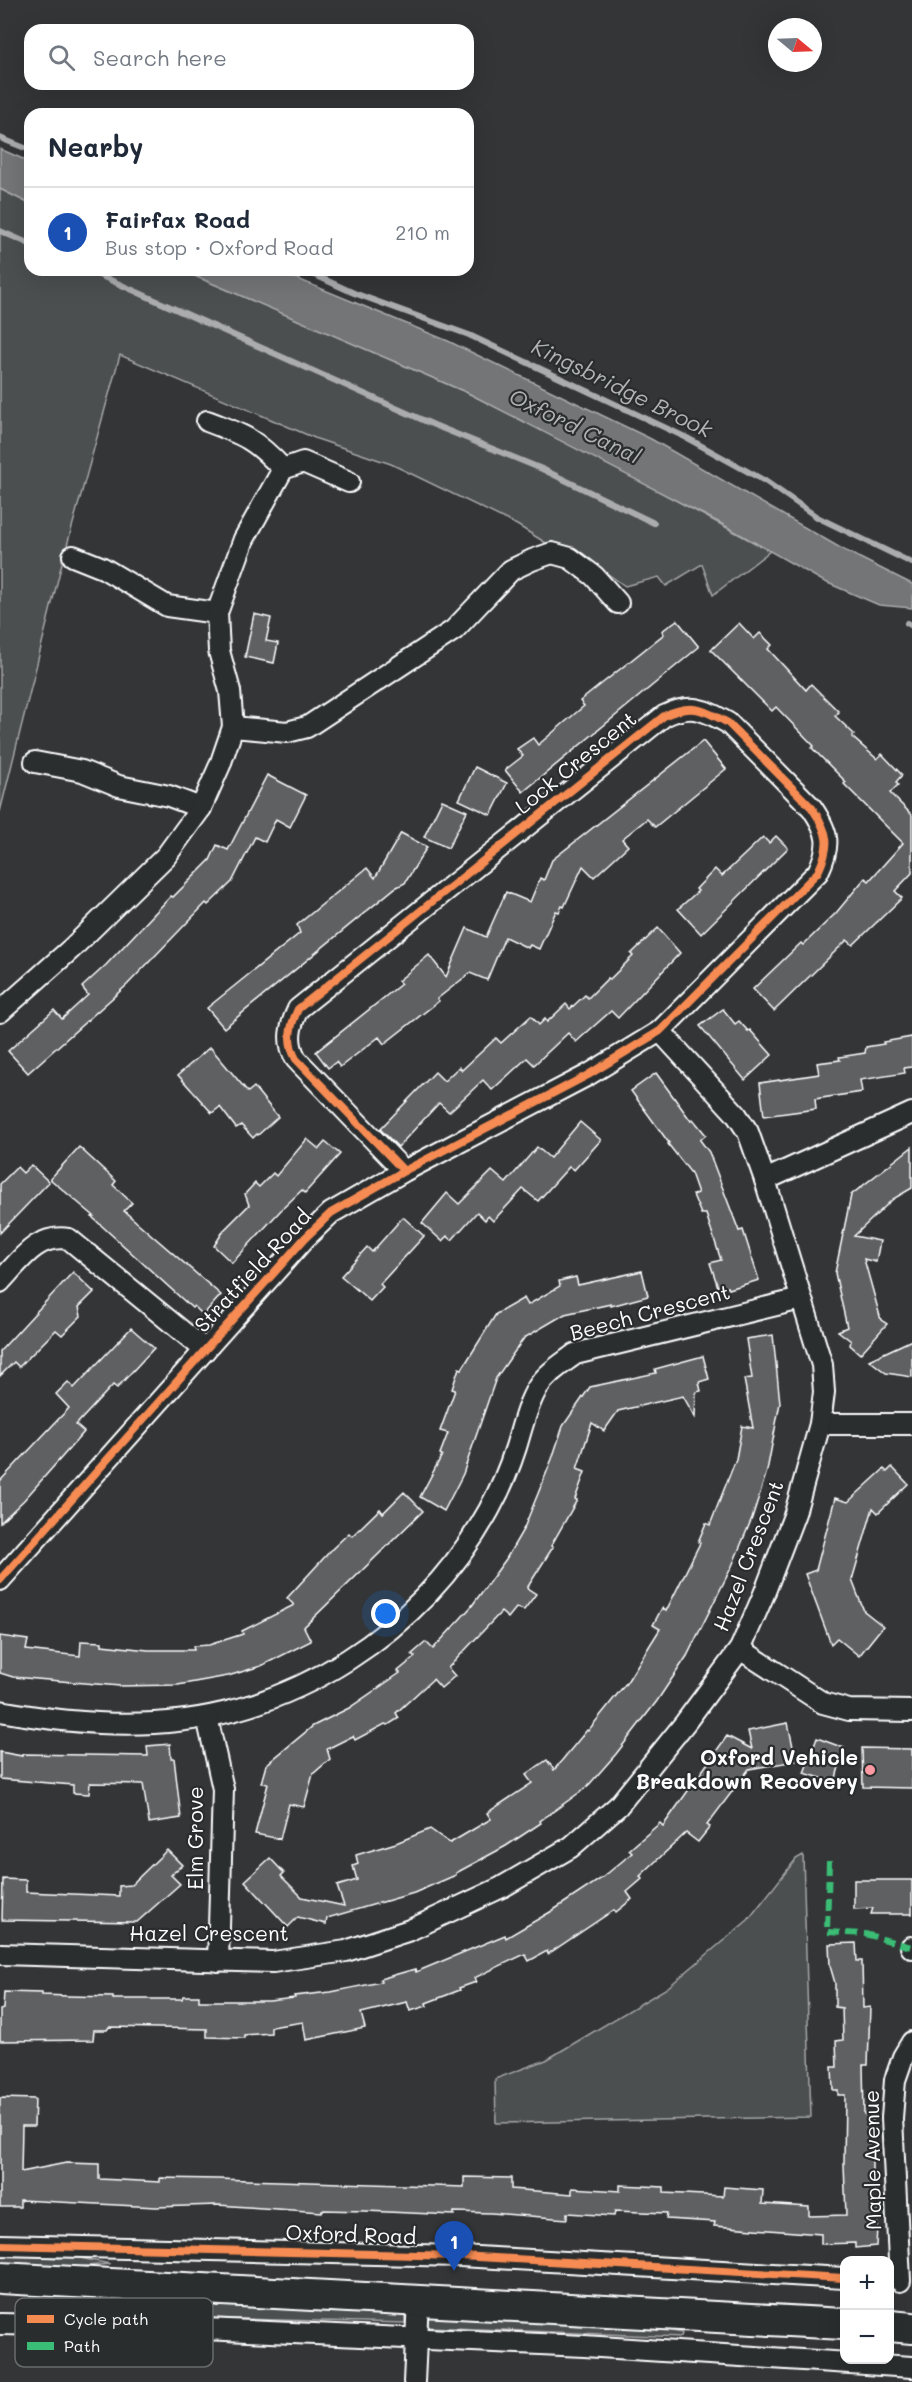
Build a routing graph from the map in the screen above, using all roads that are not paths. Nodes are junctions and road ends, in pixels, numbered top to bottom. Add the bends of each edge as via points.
1 (207, 421) dead end
2 (283, 469) junction
3 (349, 482) dead end
4 (73, 556) dead end
5 (618, 603) dead end
6 (217, 613) junction
7 (233, 726) junction
8 (35, 762) dead end
9 (201, 808) junction
10 (0, 1012) edge
11 (660, 1031) junction
12 (912, 1113) edge
13 (404, 1171) junction
14 (765, 1180) junction
15 (0, 1282) edge
16 (801, 1299) junction
17 (205, 1350) junction
18 (820, 1424) junction
19 (912, 1424) edge
20 (0, 1580) edge
21 (740, 1649) junction
22 (0, 1711) edge
23 (912, 1711) edge
24 (207, 1717) junction
25 (0, 1954) edge
26 (218, 1961) junction
27 (912, 2042) edge
28 (0, 2245) edge
29 (0, 2278) edge
30 (840, 2278) edge
31 (901, 2282) edge
32 (418, 2299) junction
33 (0, 2324) edge
34 (15, 2324) edge
35 (840, 2324) edge
36 (894, 2326) edge
37 (912, 2328) edge
38 (213, 2329) edge
39 (417, 2339) junction
40 (912, 2367) edge
41 (414, 2382) edge

1 - 2 street via 249,437
2 - 3 street via 303,462
2 - 6 street via 244,539
4 - 6 street via 103,568 167,606
5 - 7 street via 594,576 570,558 552,553 511,570 454,630 307,727 287,732
6 - 7 street via 219,651 230,692
7 - 9 street
8 - 9 street via 82,771 119,786 169,796
9 - 10 street via 166,856
11 - 13 street, Stratfield Road via 588,1075
11 - 13 street, Lock Crescent via 802,889 818,872 827,854 823,828 812,808 728,723 690,708 664,716 298,1009 290,1039 296,1059
11 - 14 street, Hazel Crescent via 736,1114 748,1132
12 - 14 street
13 - 17 street, Stratfield Road via 331,1213
14 - 16 street, Hazel Crescent
15 - 17 street via 39,1243 57,1237 69,1239
16 - 18 street, Hazel Crescent via 822,1365
16 - 24 street, Beech Crescent via 575,1354 537,1388 495,1498 476,1533 410,1611 327,1675 268,1699
17 - 20 street, Stratfield Road
18 - 19 street
18 - 21 street, Hazel Crescent via 795,1513
21 - 23 street via 823,1703 849,1710
21 - 26 street, Hazel Crescent via 618,1806 571,1847 502,1887 410,1930 346,1950 273,1962
22 - 24 street, Beech Crescent via 85,1722 153,1724
24 - 26 street, Elm Grove via 223,1789
25 - 26 street, Hazel Crescent
27 - 31 street, Maple Avenue via 895,2080 892,2118
28 - 30 street, Oxford Road via 468,2256
29 - 32 main road
32 - 35 main road
32 - 39 street
33 - 34 street
36 - 37 main road
38 - 39 street
39 - 40 street
39 - 41 street

